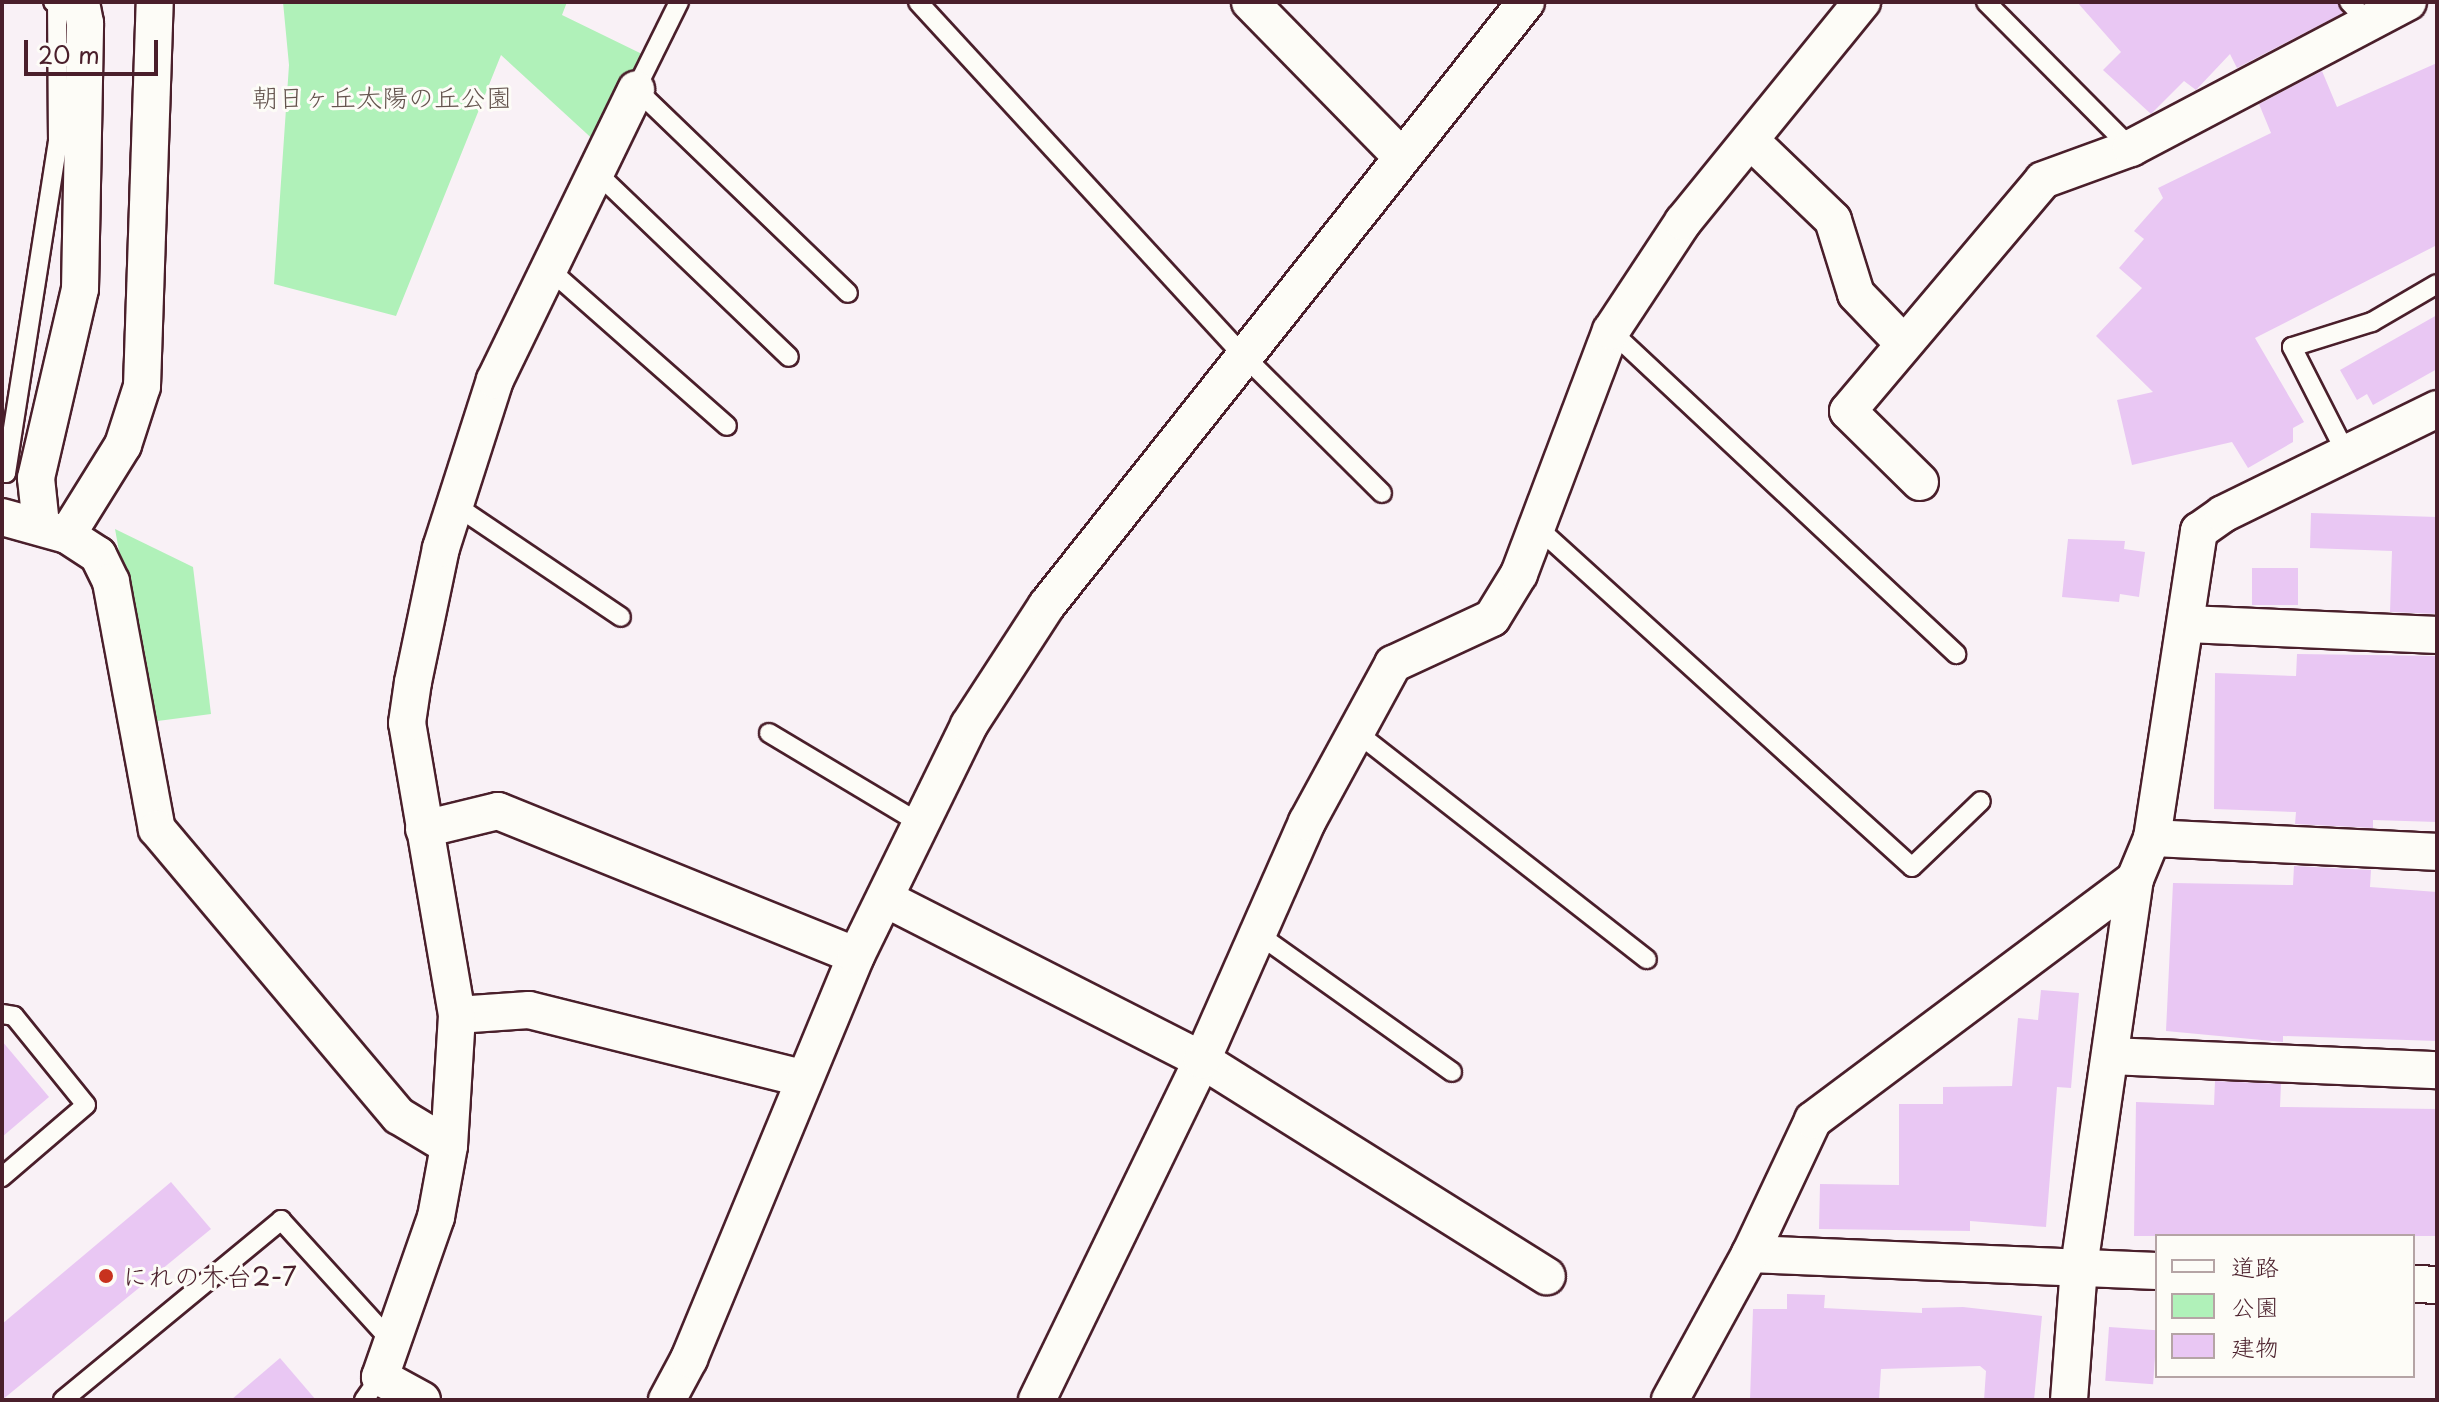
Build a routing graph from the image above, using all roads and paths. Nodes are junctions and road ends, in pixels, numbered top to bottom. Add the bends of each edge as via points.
1 (53, 2) edge
2 (81, 2) edge
3 (155, 2) edge
4 (679, 2) edge
5 (918, 2) edge
6 (1250, 2) edge
7 (1526, 2) edge
8 (1862, 2) edge
9 (1986, 2) edge
10 (2408, 2) edge
11 (2359, 12) edge
12 (636, 89) junction
13 (1750, 140) junction
14 (2131, 148) junction
15 (1402, 157) junction
16 (596, 172) junction
17 (549, 269) junction
18 (2437, 284) edge
19 (848, 293) dead end
20 (1611, 331) junction
21 (1904, 344) junction
22 (789, 357) dead end
23 (1245, 357) junction
24 (2437, 409) edge
25 (727, 426) dead end
26 (2346, 453) junction
27 (2, 473) edge
28 (1920, 482) dead end
29 (1382, 493) dead end
30 (455, 505) junction
31 (2, 517) edge
32 (1537, 527) junction
33 (54, 530) junction
34 (621, 617) dead end
35 (2188, 624) junction
36 (2437, 635) edge
37 (1956, 654) dead end
38 (1356, 732) junction
39 (769, 733) dead end
40 (1981, 801) dead end
41 (923, 825) junction
42 (424, 829) junction
43 (2152, 838) junction
44 (2437, 852) edge
45 (2135, 879) junction
46 (886, 899) junction
47 (1258, 934) junction
48 (856, 956) junction
49 (1647, 959) dead end
50 (2, 1014) edge
51 (457, 1015) junction
52 (2111, 1056) junction
53 (1202, 1060) junction
54 (2437, 1070) edge
55 (1452, 1072) dead end
56 (802, 1078) junction
57 (449, 1146) junction
58 (2, 1177) edge
59 (1750, 1254) junction
60 (2079, 1267) junction
61 (2155, 1271) edge
62 (1547, 1276) dead end
63 (2415, 1284) edge
64 (2437, 1285) edge
65 (394, 1344) junction
66 (372, 1388) edge
67 (63, 1400) edge
68 (422, 1400) edge
69 (667, 1400) edge
70 (1037, 1400) edge
71 (1670, 1400) edge
72 (2069, 1400) edge

1 - 27 lane via 58,142
2 - 33 street via 85,23 80,289 36,478
3 - 33 street via 142,386 123,445
4 - 12 lane
5 - 23 lane
6 - 15 street
7 - 15 street
8 - 13 street
9 - 14 lane
10 - 11 street
11 - 14 street
12 - 16 street
12 - 19 lane
13 - 20 street via 1683,222
13 - 21 street via 1833,220 1856,294
14 - 21 street via 2043,180
15 - 23 street
16 - 17 street
16 - 22 lane
17 - 25 lane
17 - 30 street via 495,380
18 - 26 lane via 2372,322 2292,347
20 - 32 street
20 - 37 lane
21 - 28 street via 1848,411
23 - 29 lane
23 - 41 street via 1047,605 969,725
24 - 26 street
26 - 35 street via 2199,531
30 - 34 lane
30 - 42 street via 441,548 407,723
31 - 33 street
32 - 38 street via 1519,574 1492,618 1393,664
32 - 40 lane via 1912,867
33 - 57 street via 98,555 111,582 157,829 399,1116
35 - 36 street
35 - 43 street
38 - 47 street via 1307,822
38 - 49 lane
39 - 41 lane
41 - 46 street
42 - 48 street via 498,811
42 - 51 street
43 - 44 street
43 - 45 street
45 - 52 street
45 - 59 street via 1813,1120
46 - 48 street
46 - 53 street
47 - 53 street
47 - 55 lane
48 - 56 street
50 - 58 lane via 14,1016 86,1105
51 - 56 street via 529,1010
51 - 57 street
52 - 54 street
52 - 60 street
53 - 62 street
53 - 70 street
56 - 69 street via 689,1359
57 - 65 street via 436,1217
59 - 60 street
59 - 71 street
60 - 61 street
60 - 72 street
63 - 64 street
65 - 66 street
65 - 67 lane via 281,1220
66 - 68 street

